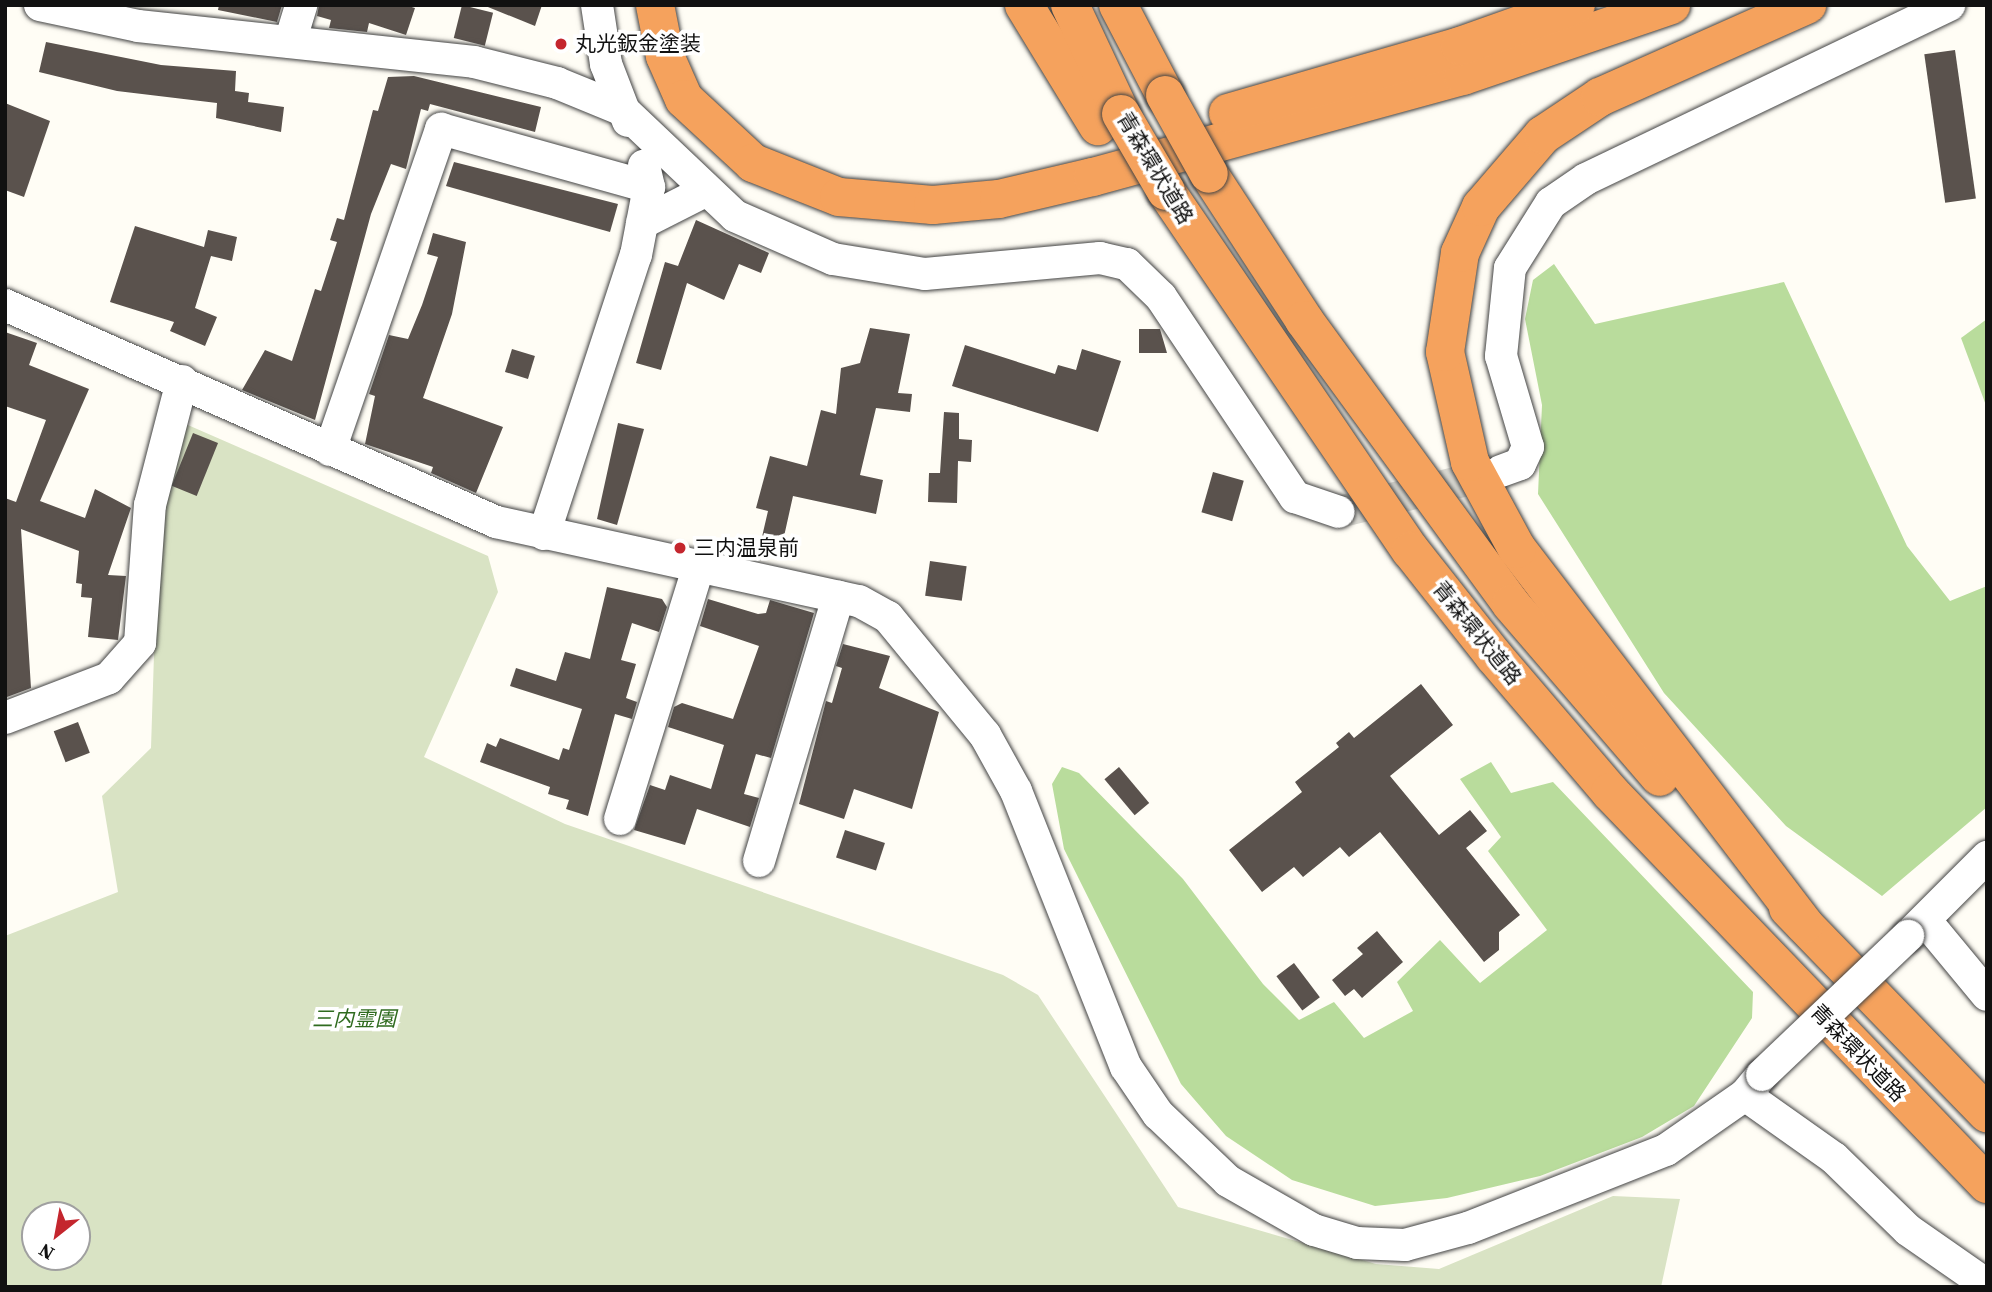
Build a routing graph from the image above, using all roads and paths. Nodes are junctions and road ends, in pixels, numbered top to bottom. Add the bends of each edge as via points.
1 (40, 5) edge
2 (301, 5) edge
3 (597, 5) edge
4 (655, 5) edge
5 (680, 5) edge
6 (1024, 5) edge
7 (1070, 5) edge
8 (1118, 5) edge
9 (1576, 5) edge
10 (1671, 5) edge
11 (1807, 5) edge
12 (1950, 5) edge
13 (290, 42) junction
14 (623, 110) junction
15 (1109, 120) junction
16 (649, 187) junction
17 (703, 192) junction
18 (642, 223) junction
19 (5, 305) edge
20 (182, 381) junction
21 (330, 450) junction
22 (1501, 471) tunnel mouth
23 (1339, 512) tunnel mouth
24 (544, 534) junction
25 (699, 566) junction
26 (838, 597) junction
27 (5, 718) edge
28 (620, 819) dead end
29 (1987, 857) edge
30 (759, 861) dead end
31 (1804, 924) junction
32 (1916, 928) junction
33 (1987, 995) edge
34 (1754, 1085) junction
35 (1987, 1113) edge
36 (1987, 1184) edge
37 (1984, 1285) edge

1 - 13 street via 138,26
2 - 13 street
3 - 14 street via 606,64
4 - 10 highway via 665,56 684,99 753,163 839,197 933,205 999,199 1107,173 1463,76
5 - 9 highway via 695,68 720,107 762,144 849,177 906,186 1087,153 1460,46
6 - 15 highway
7 - 15 highway, 青森環状道路
8 - 31 highway, 青森環状道路, bridge via 1209,174 1304,320 1511,604 1671,790
11 - 31 highway via 1600,97 1543,135 1481,207 1460,253 1445,352 1470,462 1517,549
12 - 22 street via 1586,178 1551,203 1510,268 1501,356 1528,447 1520,464
13 - 14 street via 474,62 557,83
14 - 16 street
14 - 17 street
15 - 36 highway, 青森環状道路 via 1192,267 1264,340 1411,551 1610,792
16 - 18 street
16 - 21 street via 441,130
17 - 18 street
17 - 23 street via 780,240 879,269 971,273 1100,258 1127,264 1161,297 1295,497
18 - 24 street
19 - 20 street
20 - 21 street
20 - 27 street via 150,505 140,643 109,678
21 - 24 street via 496,522
24 - 25 street
25 - 26 street
25 - 28 street
26 - 30 street
26 - 34 street via 888,617 985,735 1016,791 1126,1067 1158,1114 1228,1181 1314,1230 1357,1243 1432,1240 1666,1150
29 - 32 street
31 - 35 highway, 青森環状道路
32 - 33 street
32 - 34 street, bridge
34 - 37 street via 1908,1230

